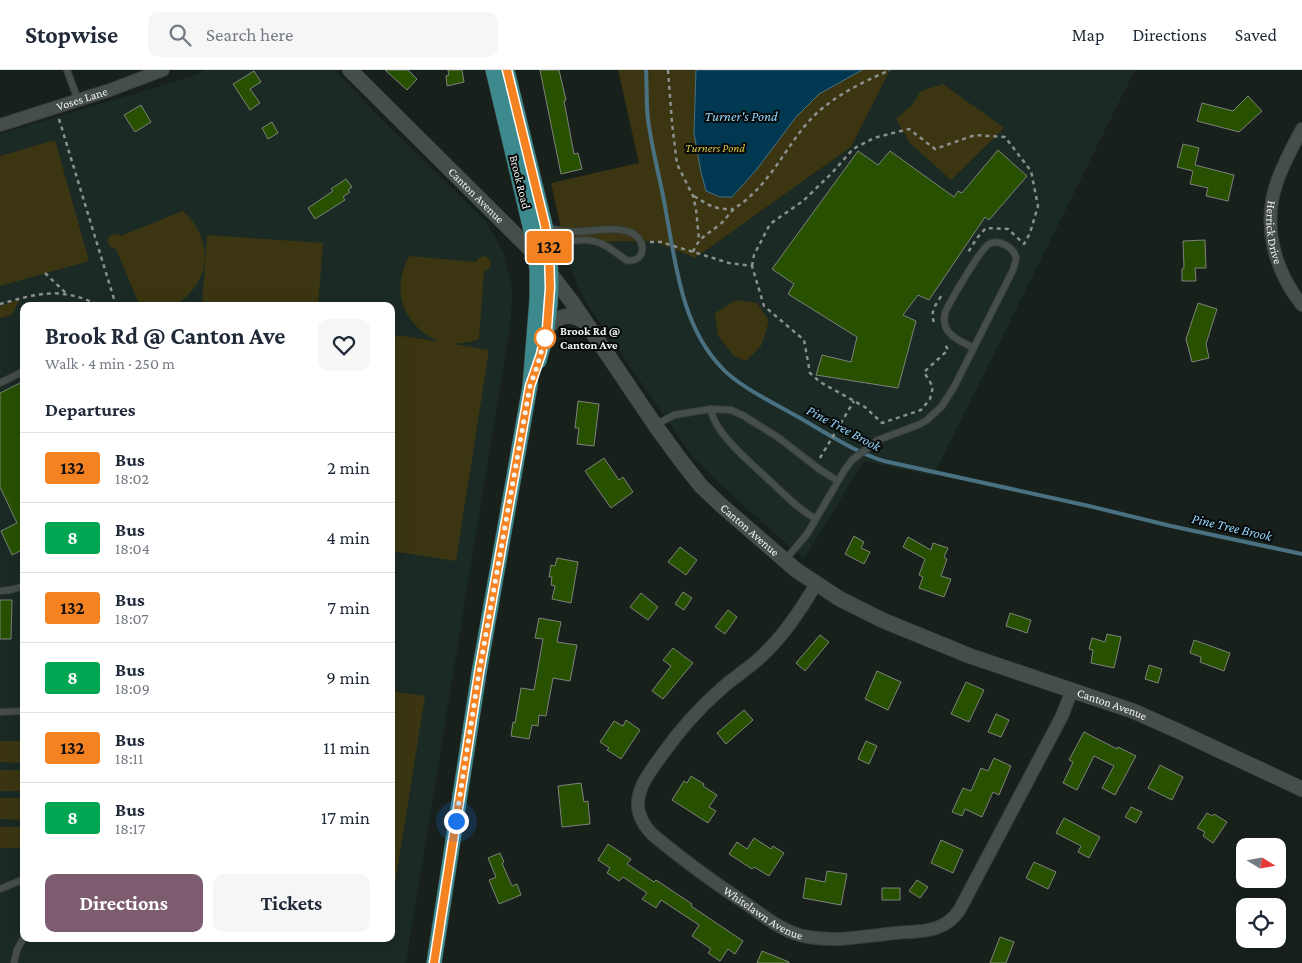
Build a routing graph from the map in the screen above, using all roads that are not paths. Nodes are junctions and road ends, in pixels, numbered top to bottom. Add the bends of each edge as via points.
1 (67, 70) edge
2 (163, 70) edge
3 (350, 70) edge
4 (493, 70) edge
5 (507, 70) edge
6 (78, 100) junction
7 (0, 124) edge
8 (1302, 129) edge
9 (545, 225) junction
10 (542, 253) junction
11 (550, 273) junction
12 (1302, 305) edge
13 (585, 322) junction
14 (547, 328) junction
15 (974, 348) junction
16 (20, 373) edge
17 (0, 383) edge
18 (530, 386) junction
19 (711, 409) junction
20 (654, 425) junction
21 (838, 481) junction
22 (816, 519) junction
23 (785, 560) junction
24 (816, 584) junction
25 (20, 588) edge
26 (0, 591) edge
27 (1072, 690) junction
28 (20, 711) edge
29 (0, 712) edge
30 (1302, 789) edge
31 (20, 881) edge
32 (0, 889) edge
33 (21, 942) edge
34 (14, 963) edge
35 (434, 963) edge

1 - 6 lane
2 - 6 street, Voses Lane
3 - 10 street, Canton Avenue
4 - 10 main road, Brook Road via 530,221
5 - 9 main road, Brook Road
6 - 7 street, Voses Lane
8 - 12 street, Herrick Drive via 1277,181 1270,223 1276,256 1291,290
9 - 10 main road, Brook Road
9 - 10 lane via 560,231 626,231 639,238 642,249 639,258 630,261 602,244 575,240
10 - 11 main road, Brook Road
10 - 18 main road, Brook Road
11 - 13 street, Canton Avenue
11 - 14 main road, Brook Road
13 - 14 street via 567,316
13 - 20 street, Canton Avenue
14 - 18 main road, Brook Road
15 - 15 lane via 1015,263 1014,253 1001,243 990,243 981,251 944,317 950,333
15 - 21 lane via 954,387 935,413 918,425 871,445 852,460
16 - 17 lane
18 - 35 main road, Brook Road via 479,673
19 - 20 lane via 674,415
19 - 21 lane via 731,410 744,416
19 - 22 lane via 713,419 740,453
20 - 23 street, Canton Avenue via 701,486
21 - 22 lane
22 - 23 lane via 802,542
23 - 24 street, Canton Avenue
24 - 27 street, Canton Avenue via 897,627 970,656
24 - 27 street, Whitelawn Avenue via 769,650 715,694 677,734 649,772 637,806 642,821 653,835 734,896 791,932 839,939 928,930 950,921 960,909 1062,716
25 - 26 lane
27 - 30 street, Canton Avenue via 1163,723
28 - 29 lane
31 - 32 lane
33 - 34 lane

